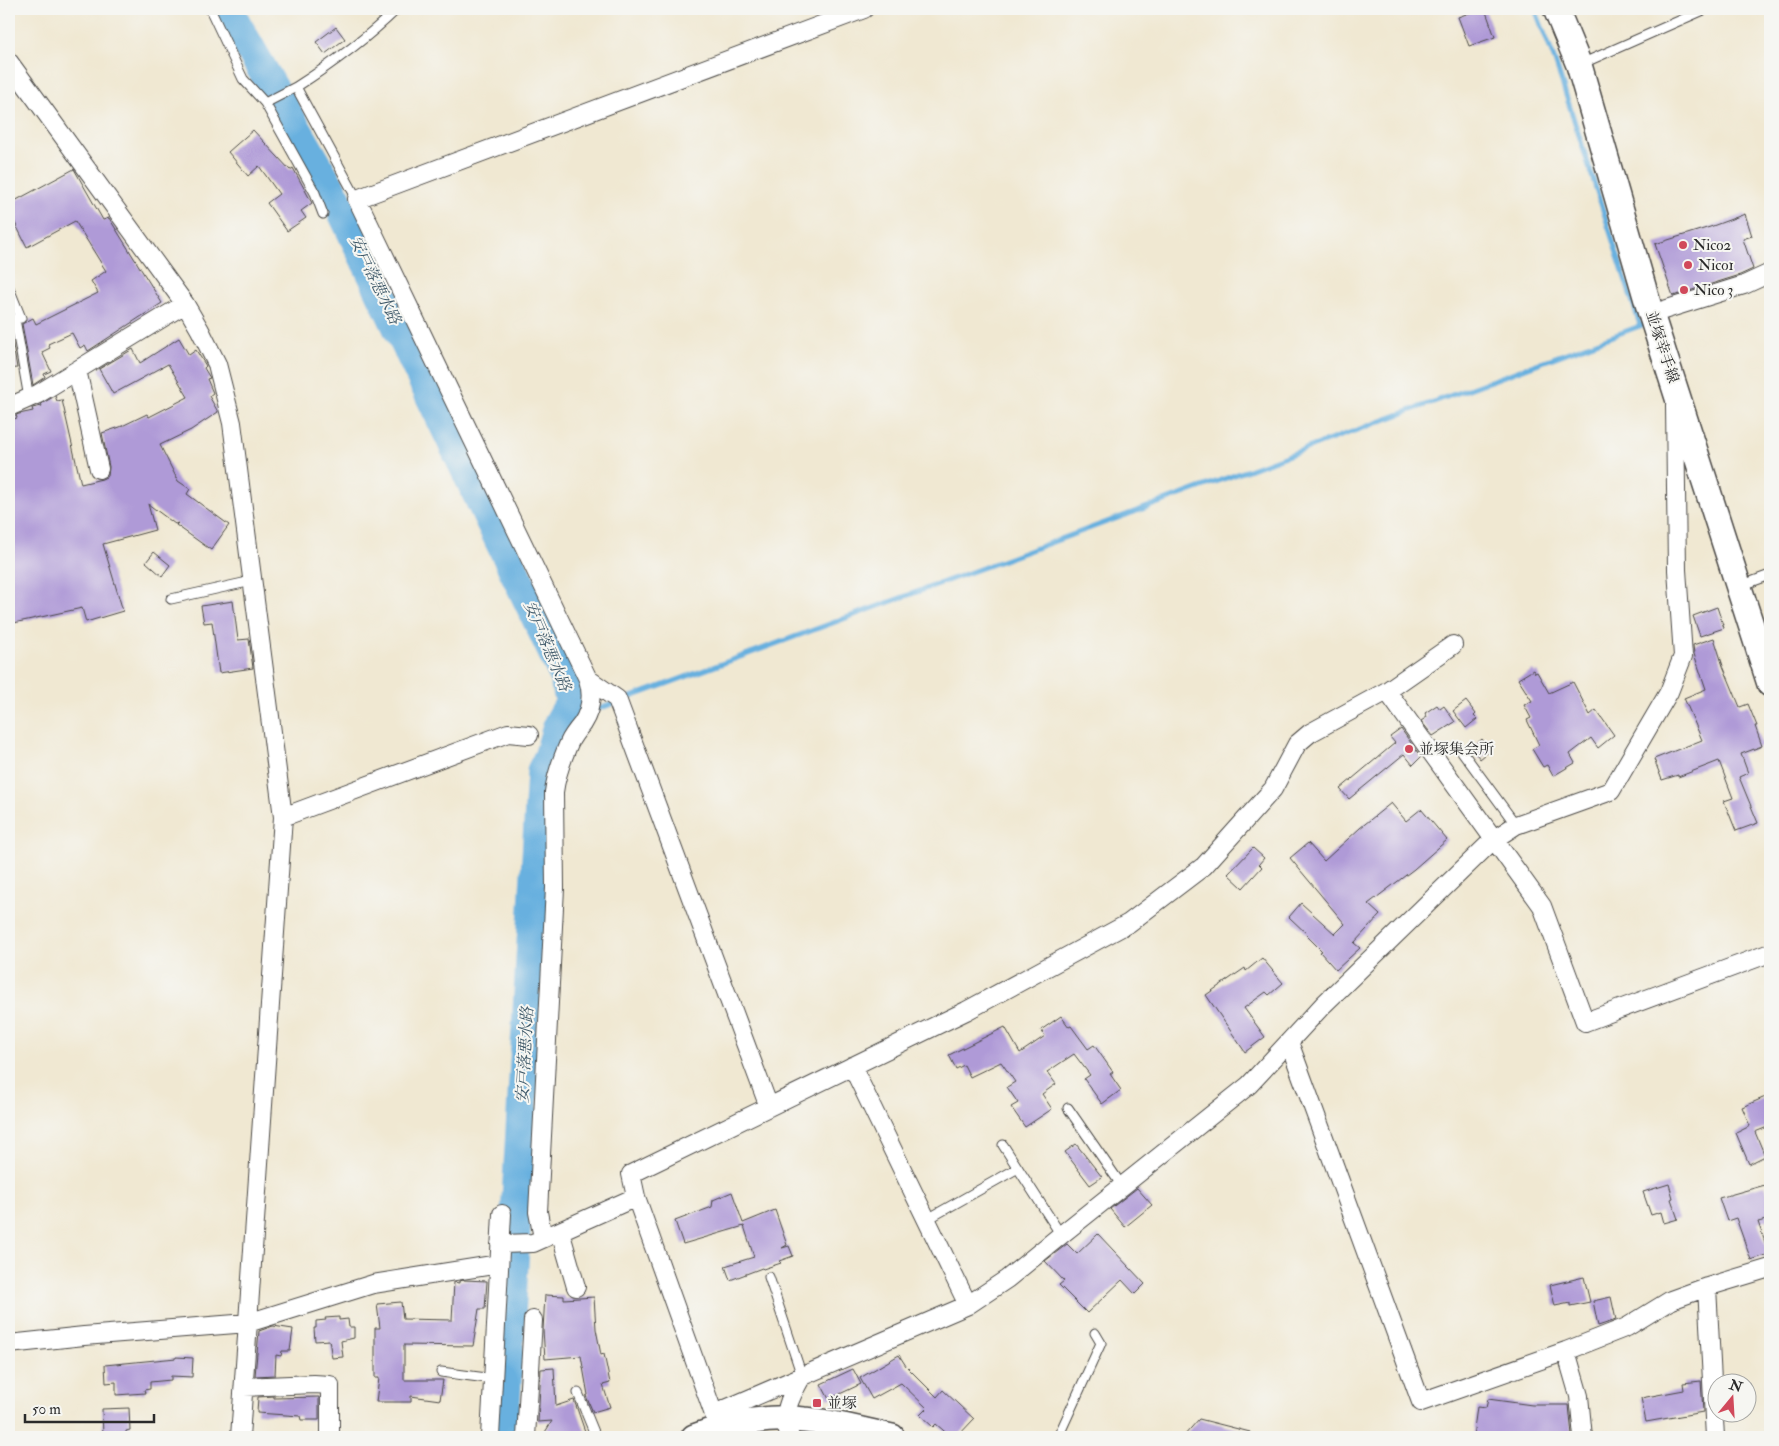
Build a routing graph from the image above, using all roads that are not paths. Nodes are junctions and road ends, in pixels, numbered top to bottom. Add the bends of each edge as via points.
1 (210, 9) edge
2 (397, 9) edge
3 (864, 9) edge
4 (1556, 9) edge
5 (1706, 9) edge
6 (9, 62) edge
7 (1578, 65) junction
8 (296, 87) junction
9 (268, 102) junction
10 (357, 199) junction
11 (323, 214) dead end
12 (1770, 273) edge
13 (9, 288) edge
14 (185, 304) junction
15 (1651, 314) junction
16 (77, 370) junction
17 (1674, 385) junction
18 (29, 398) junction
19 (9, 407) edge
20 (99, 469) dead end
21 (1770, 575) edge
22 (252, 581) junction
23 (1740, 586) junction
24 (172, 600) dead end
25 (1454, 645) dead end
26 (588, 679) junction
27 (1770, 684) edge
28 (1387, 691) junction
29 (529, 735) dead end
30 (1461, 750) dead end
31 (283, 817) junction
32 (1516, 825) junction
33 (1493, 840) junction
34 (1770, 953) edge
35 (1289, 1042) junction
36 (852, 1066) junction
37 (768, 1107) junction
38 (1068, 1108) dead end
39 (1004, 1145) dead end
40 (1018, 1168) junction
41 (1122, 1186) junction
42 (636, 1197) junction
43 (502, 1214) dead end
44 (926, 1220) junction
45 (560, 1231) junction
46 (1060, 1235) junction
47 (538, 1240) junction
48 (500, 1244) junction
49 (499, 1264) junction
50 (1770, 1268) edge
51 (769, 1277) dead end
52 (576, 1287) dead end
53 (1707, 1287) junction
54 (968, 1305) junction
55 (533, 1320) dead end
56 (248, 1323) junction
57 (1095, 1333) dead end
58 (9, 1344) edge
59 (1566, 1351) junction
60 (441, 1372) dead end
61 (802, 1376) junction
62 (494, 1379) junction
63 (244, 1387) junction
64 (578, 1393) dead end
65 (717, 1422) junction
66 (788, 1428) edge
67 (240, 1437) edge
68 (330, 1437) edge
69 (490, 1437) edge
70 (526, 1437) edge
71 (596, 1437) edge
72 (694, 1437) edge
73 (892, 1437) edge
74 (1058, 1437) edge
75 (1583, 1437) edge
76 (1714, 1437) edge

1 - 9 lane via 242,79
2 - 8 lane via 336,61
3 - 10 street
4 - 7 main road, 並塚幸手線
5 - 7 lane
6 - 14 street
7 - 15 main road, 並塚幸手線
8 - 9 lane
8 - 10 lane
9 - 11 lane
10 - 26 street
12 - 15 street
13 - 18 lane via 22,318 15,319
14 - 16 street
14 - 22 street via 216,364 232,423
15 - 17 main road, 並塚幸手線
16 - 18 street
16 - 20 street
17 - 23 main road, 並塚幸手線
17 - 32 street via 1677,570 1683,656 1669,692 1611,791
18 - 19 street
21 - 23 lane
22 - 24 lane
22 - 31 street
23 - 27 main road, 並塚幸手線
25 - 28 street
26 - 37 street via 617,699
26 - 47 street via 592,698 589,708 568,744 554,792 555,888
28 - 33 street
28 - 36 street via 1310,732 1297,744 1273,789 1204,866 1129,923 966,1010
29 - 31 street via 508,733
30 - 32 lane
31 - 56 street
32 - 33 street
33 - 34 street via 1542,906 1585,1022
33 - 35 street
35 - 41 street via 1249,1085
35 - 59 street via 1421,1402
36 - 37 street
36 - 44 street
37 - 42 street via 631,1174
38 - 41 lane
39 - 40 lane
40 - 44 lane
40 - 46 lane
41 - 46 street
42 - 45 street
42 - 65 street
43 - 48 street
44 - 54 street
45 - 47 street
45 - 52 street
46 - 54 street via 1007,1279
47 - 48 street
48 - 49 street
49 - 56 street via 373,1284
49 - 62 street
50 - 53 street
51 - 61 lane
53 - 59 street via 1671,1300 1626,1327
53 - 76 street
54 - 61 street
55 - 70 street
56 - 58 street
56 - 63 street
57 - 74 lane via 1101,1343
59 - 75 street via 1579,1396
60 - 62 lane
61 - 65 street
61 - 66 street via 791,1397
62 - 69 street
63 - 67 street
63 - 68 street via 330,1385
64 - 71 lane
65 - 66 main road via 748,1422
65 - 72 main road
66 - 73 main road via 826,1423

